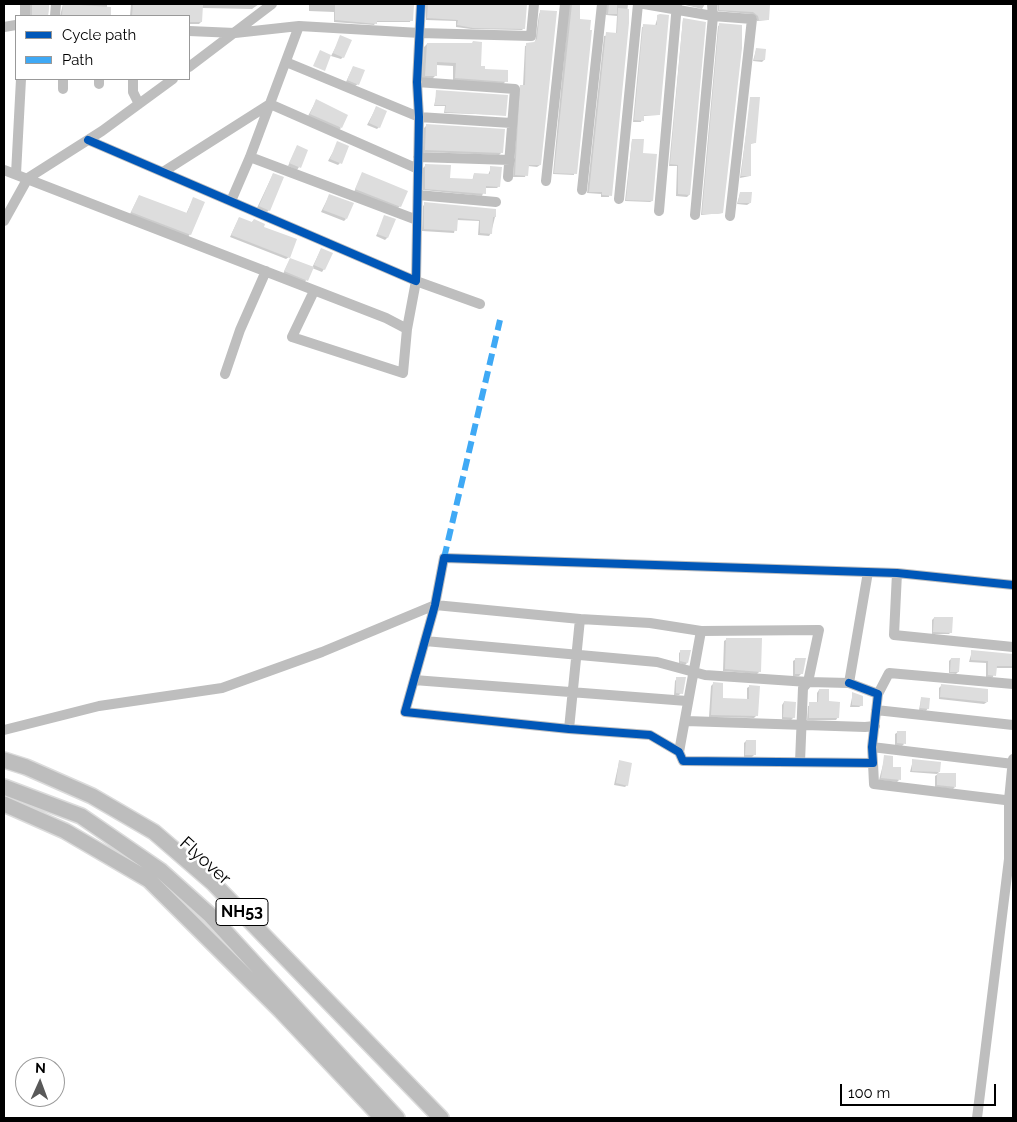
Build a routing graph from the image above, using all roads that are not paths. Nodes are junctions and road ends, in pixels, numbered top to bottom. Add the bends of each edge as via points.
1 (272, 4) edge
2 (420, 4) edge
3 (534, 4) edge
4 (565, 4) edge
5 (602, 4) edge
6 (638, 4) edge
7 (648, 4) edge
8 (712, 4) edge
9 (678, 7) edge
10 (712, 16) junction
11 (299, 26) junction
12 (190, 31) edge
13 (235, 33) junction
14 (420, 33) junction
15 (286, 62) junction
16 (190, 66) edge
17 (21, 80) edge
18 (133, 80) edge
19 (172, 80) edge
20 (417, 82) junction
21 (139, 104) junction
22 (270, 104) junction
23 (419, 117) junction
24 (511, 123) junction
25 (88, 140) junction
26 (250, 157) junction
27 (418, 157) junction
28 (510, 160) junction
29 (418, 169) junction
30 (4, 170) edge
31 (163, 172) junction
32 (16, 174) junction
33 (508, 177) dead end
34 (28, 178) junction
35 (546, 181) dead end
36 (582, 190) dead end
37 (418, 195) junction
38 (619, 199) dead end
39 (231, 201) junction
40 (496, 202) dead end
41 (660, 211) dead end
42 (695, 215) dead end
43 (730, 216) dead end
44 (417, 220) junction
45 (4, 221) edge
46 (266, 271) junction
47 (416, 282) junction
48 (314, 291) junction
49 (480, 304) dead end
50 (407, 329) junction
51 (225, 374) dead end
52 (868, 572) junction
53 (896, 573) junction
54 (1013, 585) edge
55 (435, 604) junction
56 (580, 619) junction
57 (701, 631) junction
58 (425, 641) junction
59 (1013, 647) edge
60 (575, 656) junction
61 (693, 672) junction
62 (414, 680) junction
63 (808, 682) junction
64 (849, 683) junction
65 (1013, 684) edge
66 (573, 693) junction
67 (878, 694) junction
68 (686, 701) junction
69 (876, 710) junction
70 (686, 721) junction
71 (800, 725) junction
72 (1013, 725) edge
73 (875, 726) junction
74 (569, 729) junction
75 (4, 730) edge
76 (872, 747) junction
77 (679, 752) junction
78 (4, 760) edge
79 (800, 762) junction
80 (873, 762) junction
81 (1013, 762) edge
82 (4, 768) edge
83 (4, 787) edge
84 (1011, 801) edge
85 (4, 804) edge
86 (382, 1118) edge
87 (397, 1118) edge
88 (428, 1118) edge
89 (441, 1118) edge
90 (977, 1118) edge

1 - 13 street
2 - 14 street
3 - 14 street via 531,36
4 - 35 street
5 - 36 street
6 - 38 street
7 - 9 street
8 - 10 street
9 - 10 street
9 - 41 street
10 - 42 street
10 - 43 street via 752,18
11 - 13 street
11 - 14 street
11 - 15 street
12 - 13 street
13 - 16 street
14 - 20 street
15 - 22 street
15 - 23 street
17 - 32 street
18 - 21 street via 133,92
19 - 21 street
20 - 23 street
20 - 24 street via 515,89
21 - 25 street
22 - 26 street
22 - 29 street
22 - 31 street
23 - 24 street
23 - 27 street
24 - 28 street
25 - 31 street
25 - 34 street
26 - 39 street
26 - 44 street
27 - 28 street
27 - 29 street
28 - 33 street
29 - 37 street
30 - 32 street
31 - 39 street
32 - 34 street
34 - 45 street
34 - 46 street
37 - 40 street
37 - 44 street
39 - 47 street
44 - 47 street
46 - 48 street
46 - 51 street
47 - 49 street
47 - 50 street
48 - 50 street
48 - 50 street via 292,337 403,373
52 - 53 street
52 - 55 street via 444,558
52 - 64 street
53 - 54 street
53 - 59 street via 894,635
55 - 56 street
55 - 58 street
55 - 75 street via 322,652 222,688 100,706
56 - 57 street via 650,623
56 - 60 street
57 - 61 street
57 - 63 street via 819,630
58 - 60 street
58 - 62 street
60 - 61 street via 657,662
60 - 66 street
61 - 63 street via 705,676
61 - 68 street
62 - 66 street
62 - 74 street via 405,712
63 - 64 street
63 - 71 street via 803,688
64 - 67 street
65 - 67 street via 889,673
66 - 68 street
66 - 74 street
67 - 69 street
68 - 70 street
69 - 72 street
69 - 73 street
70 - 71 street
70 - 77 street
71 - 73 street
71 - 79 street
73 - 76 street
74 - 77 street via 650,735
76 - 80 street
76 - 81 street
77 - 79 street via 683,761
78 - 89 highway, NH53 via 92,796 154,832 213,883
79 - 80 street
80 - 84 street via 874,784
81 - 84 street
82 - 88 highway, Flyover / NH53 via 106,808 173,855 223,902
83 - 87 highway, Flyover / NH53 via 81,816 161,871 210,915
84 - 90 street via 1010,859
85 - 86 highway, NH53 via 65,831 149,880 281,1011

